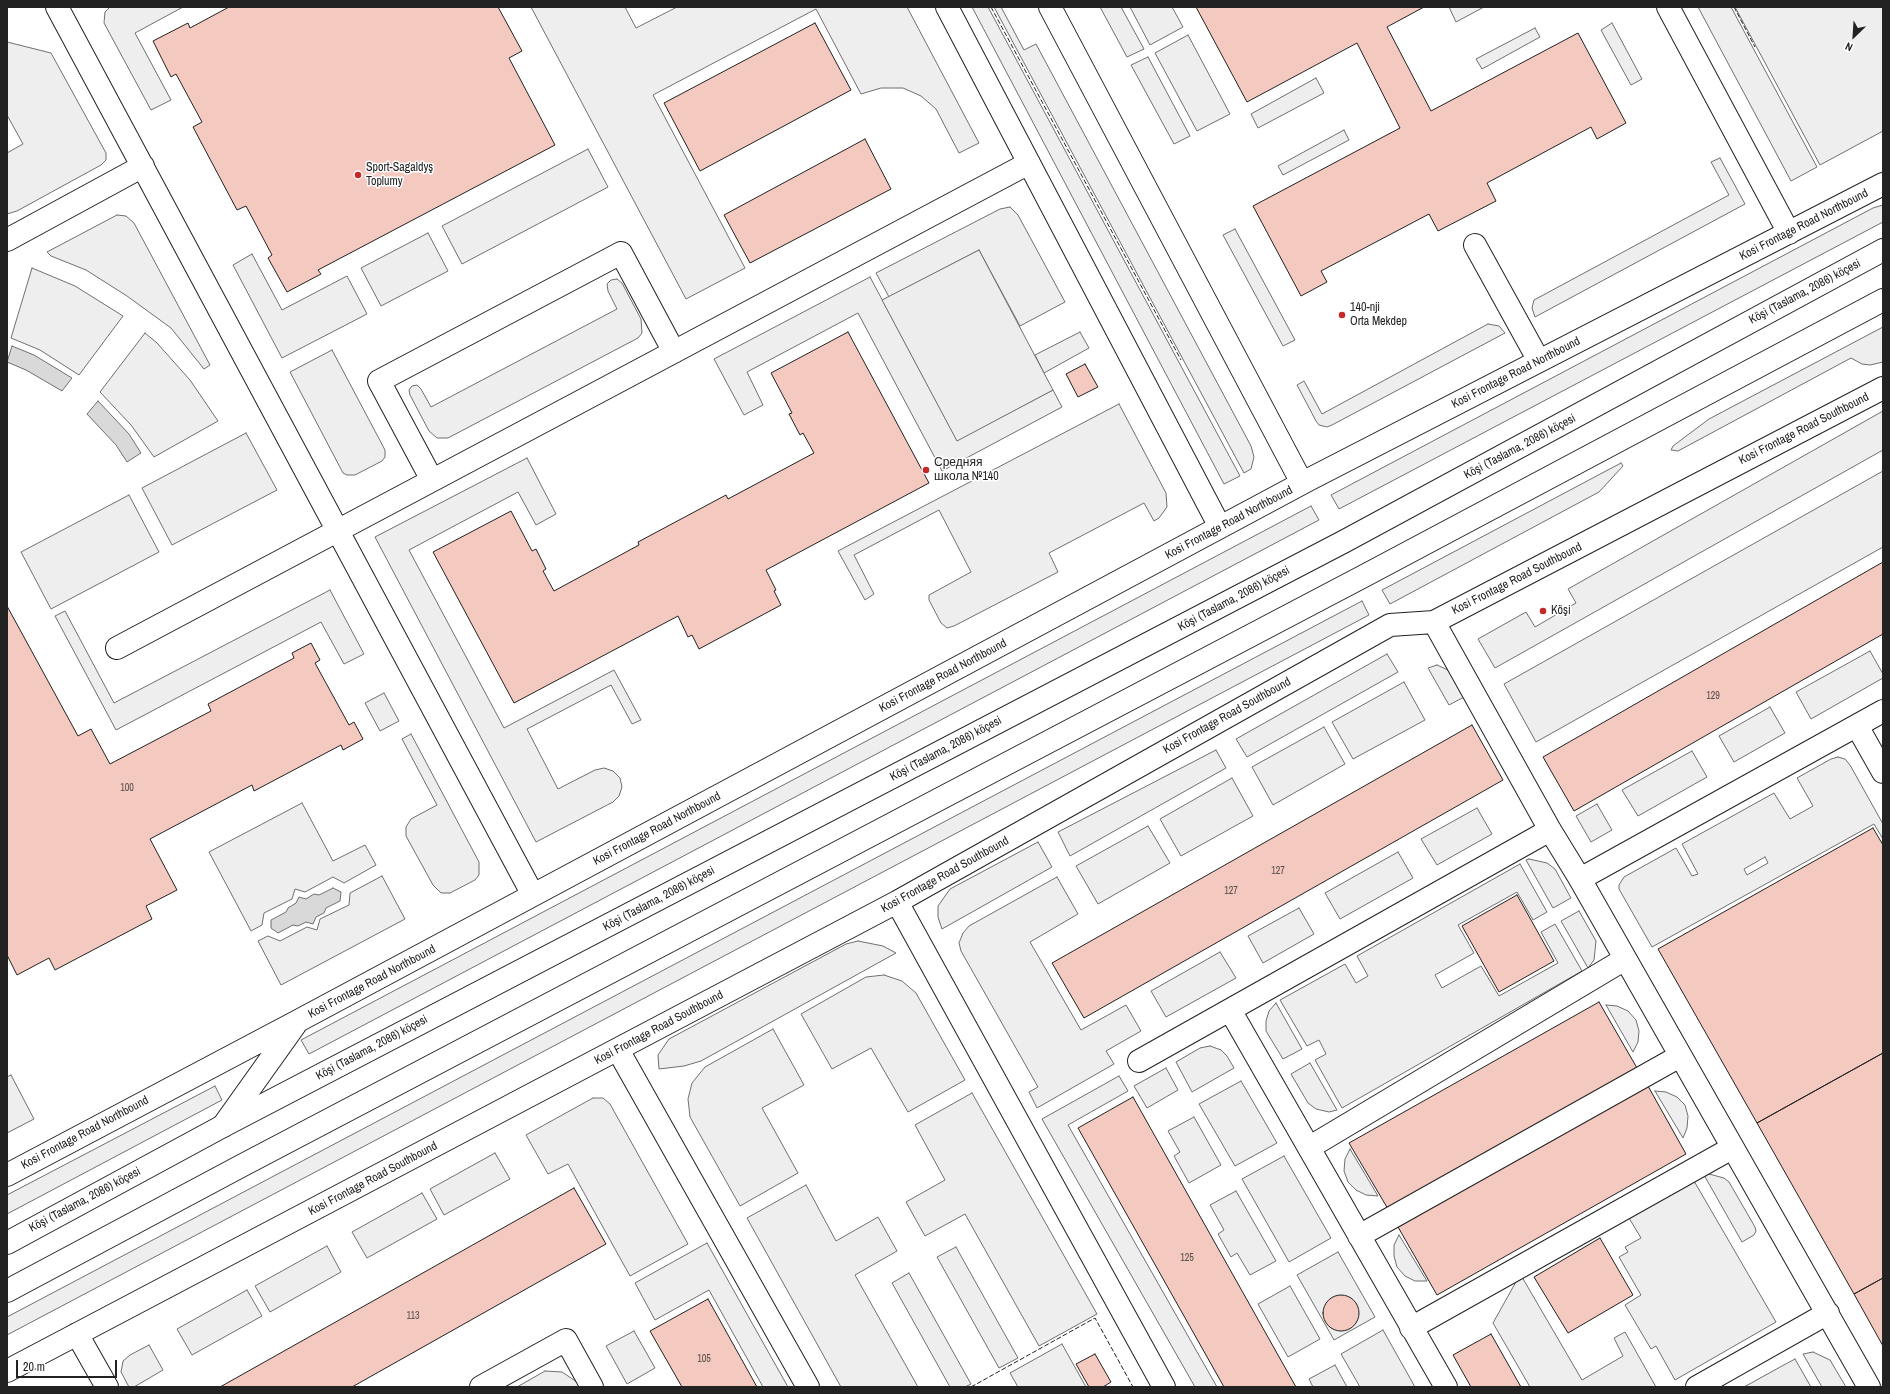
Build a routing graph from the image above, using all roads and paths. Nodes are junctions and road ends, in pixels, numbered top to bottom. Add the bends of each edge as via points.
1 (57, 7) edge
2 (947, 7) edge
3 (1050, 7) edge
4 (1668, 7) edge
5 (1029, 163) junction
6 (143, 166) junction
7 (1883, 184) edge
8 (1789, 233) junction
9 (7, 240) edge
10 (1475, 245) dead end
11 (1883, 250) edge
12 (1883, 300) edge
13 (674, 352) junction
14 (1539, 361) junction
15 (1883, 388) edge
16 (432, 480) junction
17 (1302, 484) junction
18 (1220, 527) junction
19 (338, 531) junction
20 (1434, 622) junction
21 (117, 648) dead end
22 (1883, 711) edge
23 (1857, 726) junction
24 (1883, 772) edge
25 (1550, 830) junction
26 (1580, 879) junction
27 (533, 895) junction
28 (897, 902) junction
29 (1625, 959) junction
30 (1230, 1010) junction
31 (298, 1021) junction
32 (618, 1050) junction
33 (1680, 1056) junction
34 (1138, 1061) dead end
35 (223, 1126) junction
36 (1310, 1147) junction
37 (1732, 1148) junction
38 (7, 1175) edge
39 (1359, 1236) junction
40 (7, 1242) edge
41 (7, 1291) edge
42 (1828, 1313) junction
43 (1411, 1328) junction
44 (77, 1334) junction
45 (7, 1371) edge
46 (107, 1387) edge
47 (481, 1387) edge
48 (592, 1387) edge
49 (808, 1387) edge
50 (1164, 1387) edge
51 (1446, 1387) edge
52 (1697, 1387) edge
53 (1869, 1387) edge

1 - 6 street
2 - 5 street
3 - 17 street
4 - 8 street
5 - 13 street
5 - 18 street
6 - 9 street
6 - 19 street
7 - 8 street, Kosi Frontage Road Northbound
8 - 14 street, Kosi Frontage Road Northbound
10 - 14 street
11 - 35 street, Köşi (Taslama, 2086) köçesi via 1345,541
12 - 41 street
13 - 16 street
13 - 16 street via 621,253 386,377 379,381
14 - 17 street, Kosi Frontage Road Northbound
15 - 20 street, Kosi Frontage Road Southbound
16 - 19 street
17 - 18 street, Kosi Frontage Road Northbound
18 - 27 street, Kosi Frontage Road Northbound
19 - 21 street
19 - 27 street
20 - 25 street
20 - 28 street, Kosi Frontage Road Southbound via 1390,624
22 - 23 street
23 - 24 street
23 - 26 street
25 - 26 street
25 - 30 street
26 - 29 street
27 - 31 street, Kosi Frontage Road Northbound
28 - 32 street, Kosi Frontage Road Southbound
28 - 50 street
29 - 33 street
29 - 36 street
30 - 34 street
30 - 36 street
31 - 35 street
31 - 38 street, Kosi Frontage Road Northbound
32 - 44 street, Kosi Frontage Road Southbound
32 - 49 street
33 - 37 street
33 - 39 street
35 - 40 street, Köşi (Taslama, 2086) köçesi
36 - 39 street
37 - 42 street
37 - 43 street
39 - 43 street
42 - 52 street
42 - 53 street
43 - 51 street
44 - 45 street, Kosi Frontage Road Southbound
44 - 46 street
47 - 48 street via 566,1340

